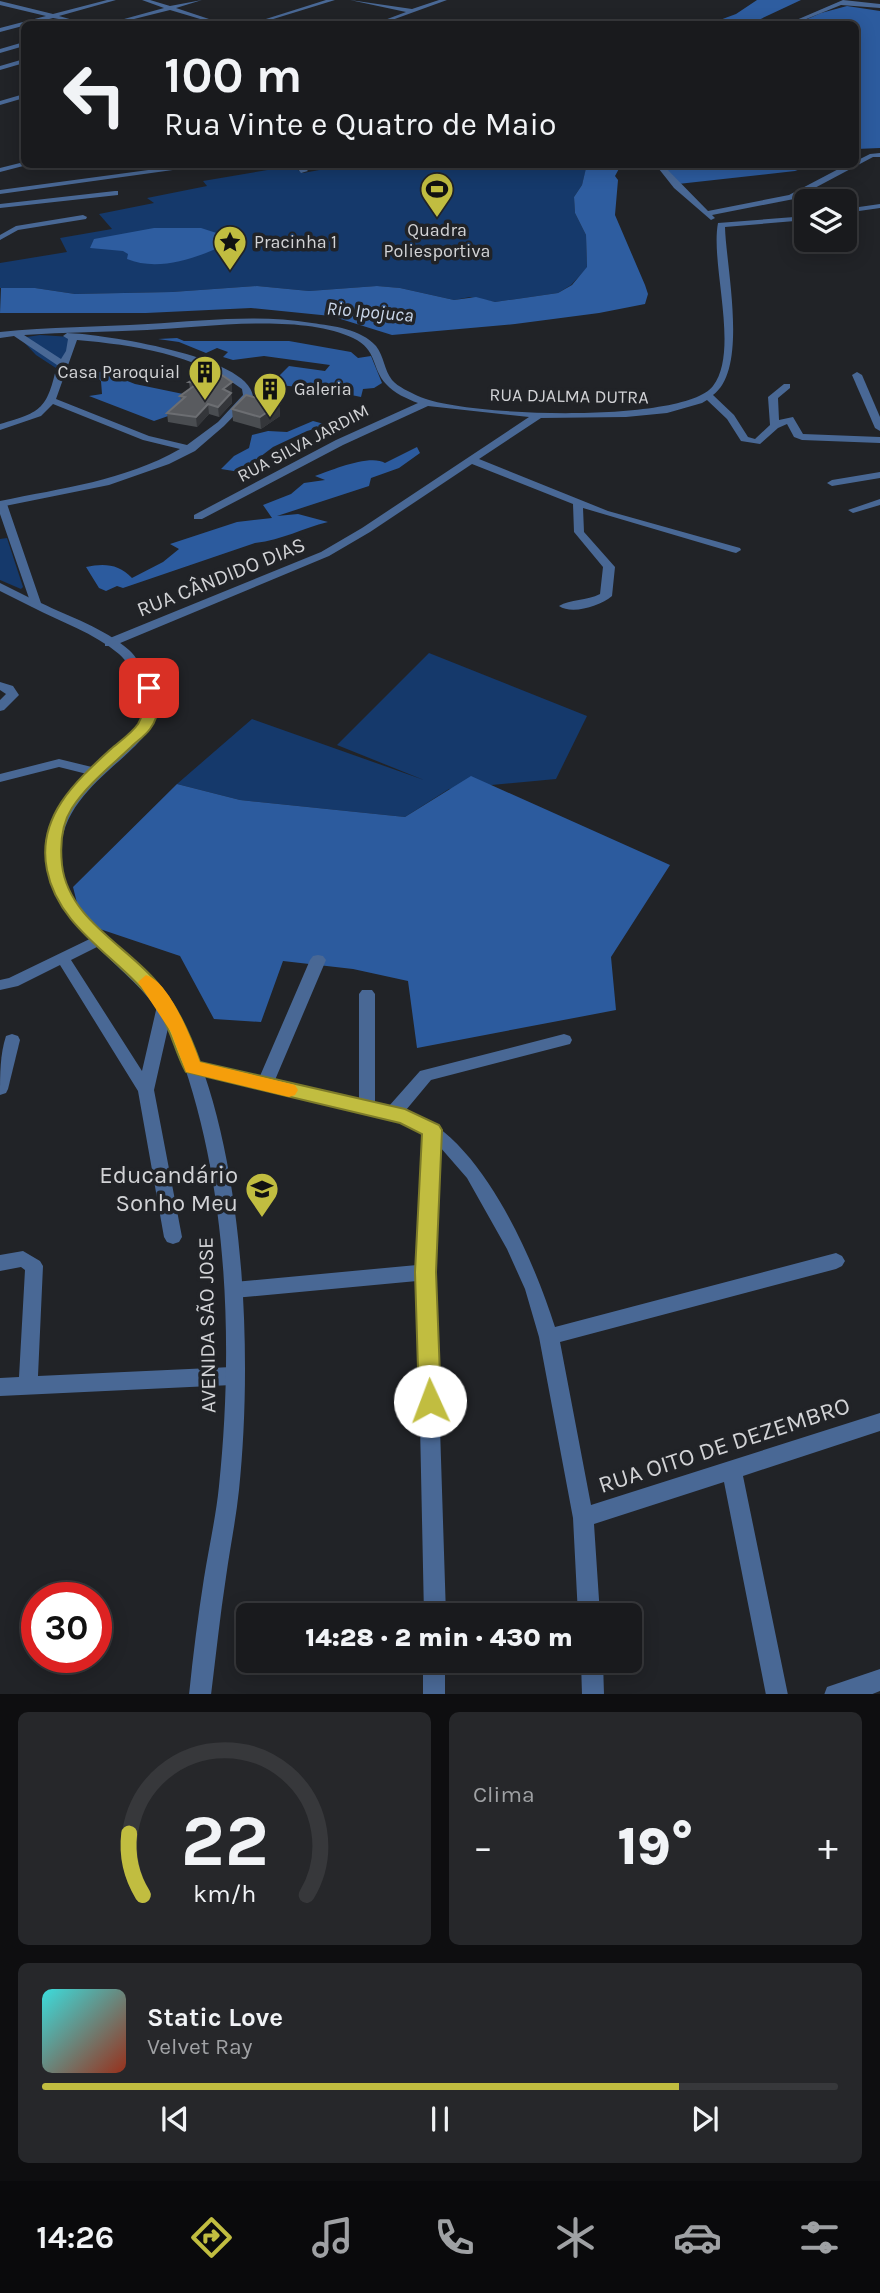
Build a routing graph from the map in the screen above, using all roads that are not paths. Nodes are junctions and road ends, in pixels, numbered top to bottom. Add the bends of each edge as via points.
1 (17, 0) edge
2 (113, 0) edge
3 (145, 0) edge
4 (199, 0) edge
5 (332, 0) edge
6 (353, 0) edge
7 (444, 0) edge
8 (848, 0) edge
9 (1, 3) edge
10 (841, 3) junction
11 (880, 6) edge
12 (169, 8) junction
13 (413, 12) junction
14 (51, 16) junction
15 (35, 21) edge
16 (72, 21) edge
17 (120, 21) edge
18 (211, 21) edge
19 (263, 21) edge
20 (386, 21) edge
21 (797, 21) edge
22 (21, 25) edge
23 (0, 32) edge
24 (21, 41) edge
25 (21, 43) edge
26 (0, 51) edge
27 (21, 62) edge
28 (0, 68) edge
29 (21, 97) edge
30 (0, 103) edge
31 (880, 155) edge
32 (859, 164) edge
33 (21, 165) edge
34 (178, 168) dead end
35 (301, 168) edge
36 (662, 168) edge
37 (850, 168) edge
38 (0, 170) edge
39 (304, 172) dead end
40 (0, 192) edge
41 (115, 192) dead end
42 (780, 200) junction
43 (0, 206) edge
44 (789, 206) dead end
45 (880, 206) edge
46 (857, 209) edge
47 (706, 214) junction
48 (83, 217) dead end
49 (794, 219) edge
50 (721, 225) junction
51 (0, 226) edge
52 (16, 229) junction
53 (0, 238) edge
54 (27, 332) junction
55 (15, 333) junction
56 (0, 335) edge
57 (73, 336) junction
58 (62, 365) junction
59 (857, 375) dead end
60 (787, 386) dead end
61 (709, 397) junction
62 (54, 401) junction
63 (426, 403) junction
64 (876, 409) edge
65 (540, 414) junction
66 (775, 426) junction
67 (0, 427) edge
68 (880, 428) edge
69 (880, 440) edge
70 (191, 449) junction
71 (472, 460) junction
72 (880, 475) edge
73 (832, 483) dead end
74 (880, 502) edge
75 (578, 503) junction
76 (1, 505) edge
77 (853, 510) dead end
78 (198, 517) dead end
79 (736, 550) dead end
80 (0, 586) edge
81 (36, 605) junction
82 (565, 606) dead end
83 (110, 643) junction
84 (4, 688) edge
85 (0, 707) edge
86 (95, 772) junction
87 (0, 778) edge
88 (100, 939) junction
89 (62, 957) junction
90 (318, 960) dead end
91 (0, 985) edge
92 (367, 994) dead end
93 (165, 1006) junction
94 (12, 1040) dead end
95 (564, 1040) dead end
96 (193, 1067) junction
97 (265, 1084) junction
98 (0, 1089) edge
99 (146, 1090) junction
100 (367, 1108) junction
101 (392, 1114) junction
102 (432, 1130) junction
103 (173, 1237) dead end
104 (836, 1261) dead end
105 (0, 1263) edge
106 (426, 1272) junction
107 (234, 1290) junction
108 (549, 1336) junction
109 (232, 1376) junction
110 (28, 1386) junction
111 (0, 1387) edge
112 (880, 1422) edge
113 (732, 1471) junction
114 (583, 1518) junction
115 (435, 1603) edge
116 (588, 1603) edge
117 (434, 1673) edge
118 (592, 1673) edge
119 (880, 1680) edge
120 (843, 1693) edge
121 (200, 1694) edge
122 (434, 1694) edge
123 (593, 1694) edge
124 (777, 1694) edge

1 - 9 street
2 - 14 street
3 - 12 street
4 - 12 street
5 - 19 street
6 - 13 street
7 - 13 street
8 - 10 street
9 - 14 street
10 - 11 street
10 - 21 street
12 - 17 street
12 - 18 street
13 - 20 street
14 - 15 street
14 - 16 street
22 - 23 street
23 - 24 street
25 - 26 street
27 - 28 street
29 - 30 street
31 - 32 street
33 - 38 street
34 - 40 street
35 - 39 street
36 - 47 street
37 - 42 street
41 - 43 street
42 - 44 street
42 - 47 street
45 - 46 street
47 - 50 street
48 - 52 street
49 - 50 street
50 - 61 street via 725,366
51 - 52 street
52 - 53 street
54 - 55 street
54 - 57 street
54 - 63 street via 255,321 318,326 363,341 377,354 386,380
55 - 56 street
55 - 58 street
57 - 58 street
57 - 70 street via 142,346 207,365 237,380 249,394
58 - 62 street
59 - 64 street
60 - 66 street via 773,397
61 - 65 street, RUA DJALMA DUTRA via 682,408 644,414
61 - 66 street via 731,417 744,439 760,441
62 - 67 street via 34,417
62 - 70 street via 146,438
63 - 65 street, RUA DJALMA DUTRA
63 - 78 street, RUA SILVA JARDIM via 359,432
64 - 68 street
65 - 71 street, RUA CÂNDIDO DIAS
66 - 69 street via 790,419 797,435 804,438
70 - 76 street via 138,474
71 - 75 street
71 - 83 street, RUA CÂNDIDO DIAS via 345,543 300,566
72 - 73 street
74 - 77 street
75 - 79 street
75 - 82 street via 579,532 609,567 607,590 606,596 592,603
76 - 81 street
80 - 81 street, AVENIDA SÃO JOSE
81 - 83 street, AVENIDA SÃO JOSE
83 - 86 street, AVENIDA SÃO JOSE via 127,653 153,702 144,727
84 - 85 street via 13,692 12,698
86 - 87 street via 59,763
86 - 88 street, AVENIDA SÃO JOSE via 64,807 53,849 55,869 70,907
88 - 89 street
88 - 93 street, AVENIDA SÃO JOSE via 147,982
89 - 91 street
89 - 99 street
90 - 97 street
92 - 100 street
93 - 96 street, AVENIDA SÃO JOSE
93 - 99 street
94 - 98 street
95 - 101 street via 426,1075
96 - 97 street
96 - 107 street, AVENIDA SÃO JOSE via 227,1217
97 - 100 street
99 - 103 street
100 - 101 street
101 - 102 street
102 - 106 street
102 - 108 street via 473,1173 503,1225 534,1289
104 - 108 street
105 - 110 street via 23,1259 34,1266
106 - 107 street
106 - 115 street
107 - 109 street, AVENIDA SÃO JOSE
108 - 114 street
109 - 110 street
109 - 121 street, AVENIDA SÃO JOSE via 230,1480
110 - 111 street
112 - 113 street, RUA OITO DE DEZEMBRO
113 - 114 street, RUA OITO DE DEZEMBRO
113 - 124 street
114 - 116 street
117 - 122 street
118 - 123 street
119 - 120 street

